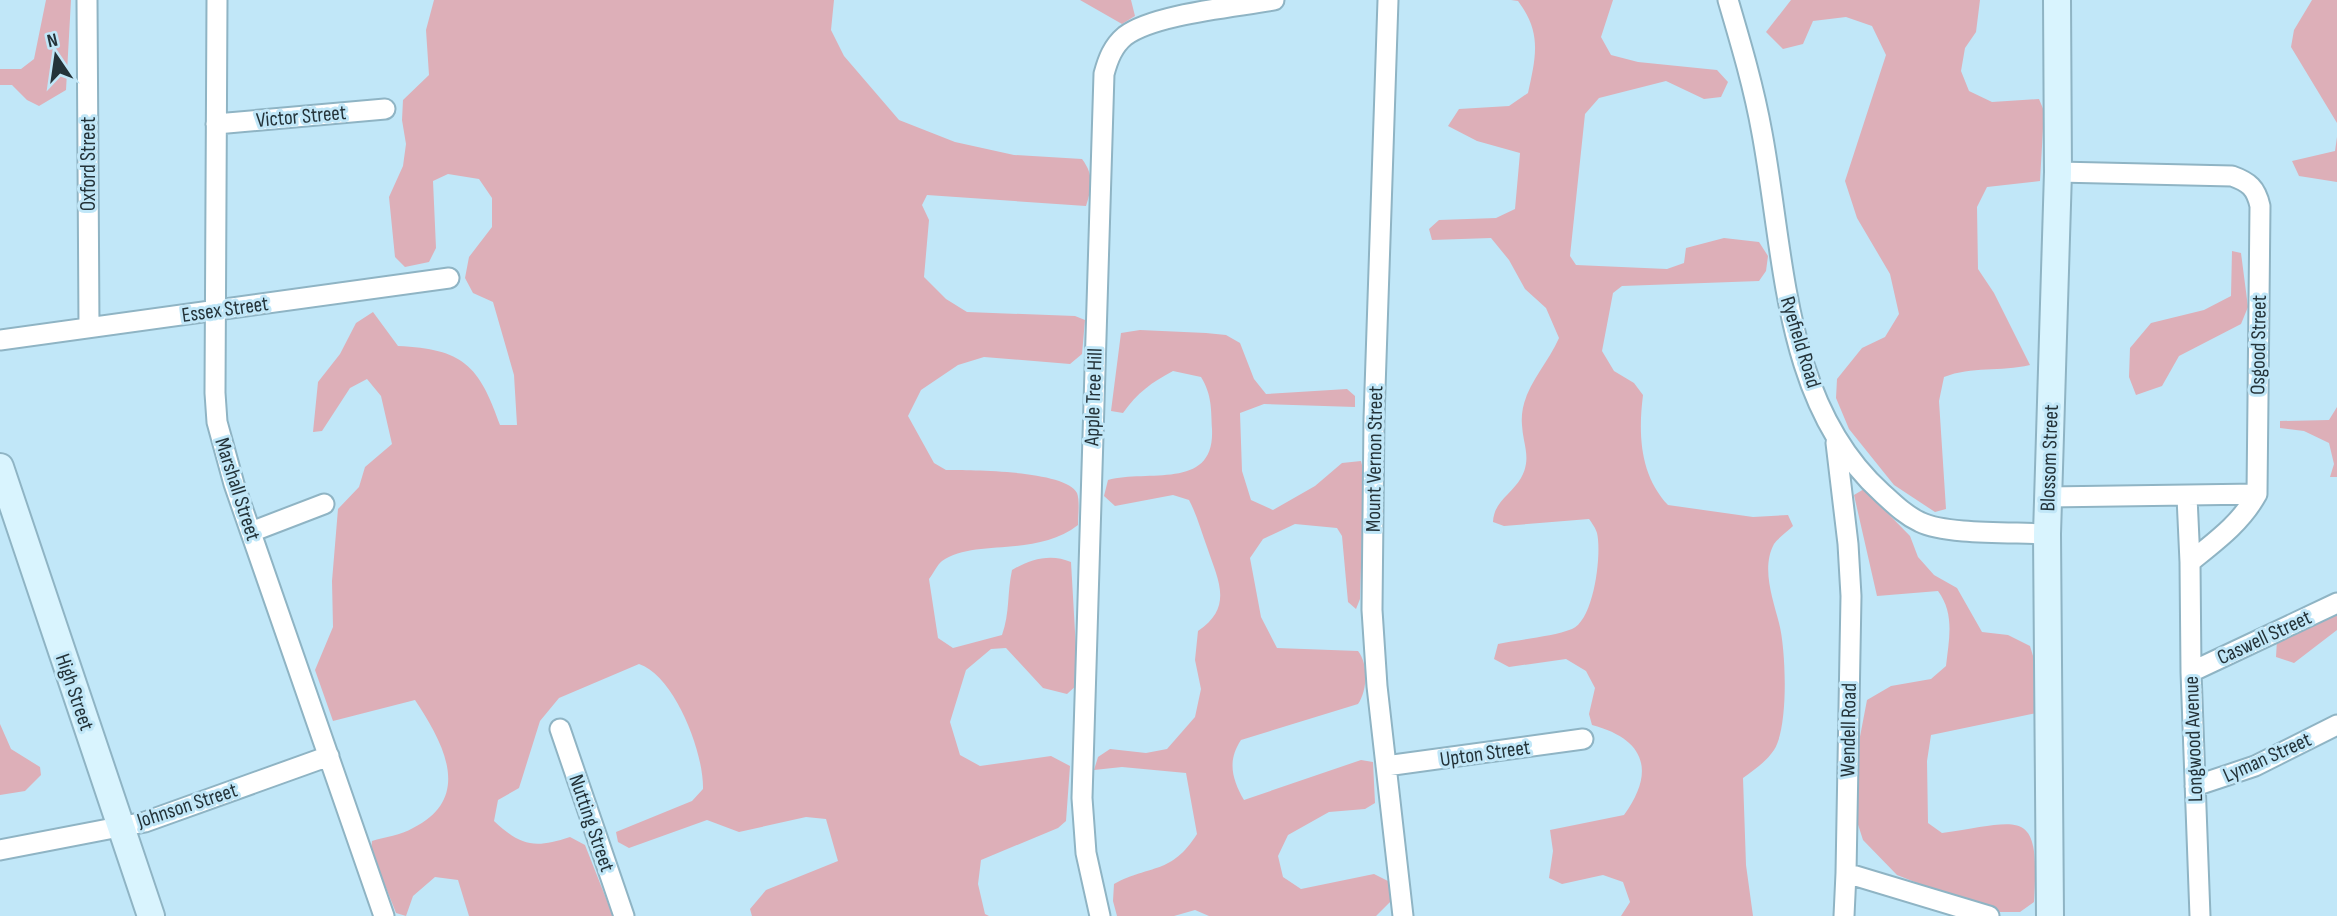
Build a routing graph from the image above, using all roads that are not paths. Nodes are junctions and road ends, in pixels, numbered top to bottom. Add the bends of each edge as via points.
1 (87, 0) edge
2 (217, 0) edge
3 (1274, 0) edge
4 (1388, 0) edge
5 (1727, 0) edge
6 (2056, 0) edge
7 (385, 108) dead end
8 (216, 124) junction
9 (2058, 172) junction
10 (449, 278) dead end
11 (215, 310) junction
12 (89, 327) junction
13 (0, 340) edge
14 (1835, 438) junction
15 (0, 467) edge
16 (2257, 494) junction
17 (2187, 497) junction
18 (2048, 498) junction
19 (324, 505) dead end
20 (251, 531) junction
21 (2046, 534) junction
22 (2190, 562) junction
23 (2337, 603) edge
24 (2191, 672) junction
25 (2337, 725) edge
26 (560, 729) dead end
27 (1583, 739) dead end
28 (328, 755) junction
29 (1386, 766) junction
30 (2195, 786) junction
31 (122, 825) junction
32 (0, 850) edge
33 (1846, 873) junction
34 (151, 916) edge
35 (384, 916) edge
36 (624, 916) edge
37 (1100, 916) edge
38 (1403, 916) edge
39 (1844, 916) edge
40 (1989, 916) edge
41 (2050, 916) edge
42 (2200, 916) edge

1 - 12 street, Oxford Street
2 - 8 street, Marshall Street
3 - 37 street, Apple Tree Hill via 1146,25 1115,46 1104,74 1082,799 1086,853
4 - 29 street, Mount Vernon Street via 1372,507 1372,610
5 - 14 street, Ryefield Road via 1754,90 1788,309
6 - 9 street, Blossom Street
7 - 8 street, Victor Street
8 - 11 street, Marshall Street
9 - 16 street, Osgood Street via 2232,176 2246,181 2256,192 2260,206
9 - 18 street, Blossom Street
10 - 11 street, Essex Street
11 - 12 street, Essex Street
11 - 20 street, Marshall Street via 217,422
12 - 13 street, Essex Street
14 - 21 street, Ryefield Road via 1853,465 1917,521
14 - 33 street, Wendell Road via 1851,596
15 - 31 street, High Street
16 - 17 street
16 - 22 street via 2247,512
17 - 18 street
17 - 22 street, Longwood Avenue
18 - 21 street, Blossom Street
19 - 20 street
20 - 28 street, Marshall Street
21 - 41 street, Blossom Street
22 - 24 street, Longwood Avenue
23 - 24 street, Caswell Street
24 - 30 street, Longwood Avenue
25 - 30 street, Lyman Street via 2255,766
26 - 36 street, Nutting Street
27 - 29 street, Upton Street
28 - 31 street, Johnson Street via 145,822
28 - 35 street, Marshall Street
29 - 38 street, Mount Vernon Street
30 - 42 street, Longwood Avenue
31 - 32 street, Johnson Street
31 - 34 street, High Street
33 - 39 street, Wendell Road
33 - 40 street

